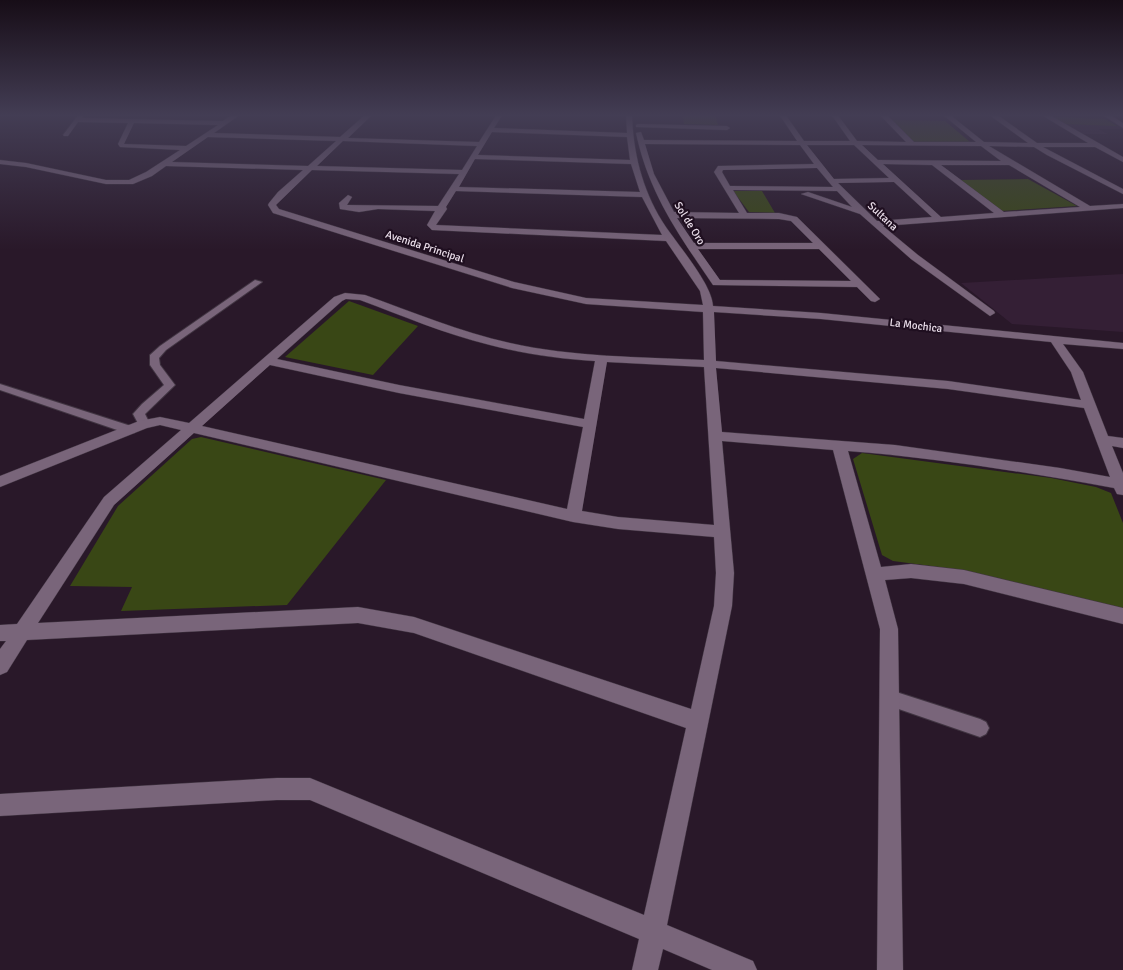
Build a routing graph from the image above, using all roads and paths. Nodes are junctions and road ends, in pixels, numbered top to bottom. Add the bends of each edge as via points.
1 (173, 159) edge
2 (320, 159) edge
3 (473, 159) edge
4 (547, 159) edge
5 (645, 159) edge
6 (815, 159) edge
7 (873, 159) edge
8 (1006, 159) edge
9 (1062, 159) edge
10 (0, 162) edge
11 (634, 162) joint
12 (876, 162) junction
13 (933, 162) junction
14 (1012, 163) junction
15 (166, 164) junction
16 (820, 166) junction
17 (311, 167) junction
18 (465, 172) junction
19 (897, 180) junction
20 (833, 181) junction
21 (728, 188) junction
22 (774, 188) junction
23 (455, 189) junction
24 (840, 189) junction
25 (1123, 192) edge
26 (645, 195) junction
27 (348, 197) dead end
28 (1123, 206) edge
29 (443, 209) junction
30 (1089, 209) junction
31 (864, 214) junction
32 (670, 215) junction
33 (744, 215) junction
34 (1002, 215) junction
35 (939, 219) junction
36 (874, 224) junction
37 (669, 238) junction
38 (691, 246) junction
39 (821, 246) junction
40 (258, 282) dead end
41 (862, 284) junction
42 (875, 298) dead end
43 (708, 309) junction
44 (990, 313) dead end
45 (1055, 340) junction
46 (1123, 346) edge
47 (602, 358) junction
48 (267, 361) junction
49 (710, 364) junction
50 (0, 387) edge
51 (1089, 405) junction
52 (590, 424) junction
53 (137, 427) junction
54 (192, 427) junction
55 (716, 436) junction
56 (1103, 440) junction
57 (1123, 443) edge
58 (839, 445) junction
59 (0, 482) edge
60 (1121, 488) edge
61 (573, 516) junction
62 (723, 532) junction
63 (875, 574) junction
64 (1123, 616) edge
65 (22, 632) junction
66 (0, 633) edge
67 (0, 666) edge
68 (890, 698) junction
69 (698, 722) junction
70 (980, 728) dead end
71 (0, 805) edge
72 (654, 934) junction
73 (646, 970) edge
74 (744, 970) edge
75 (890, 970) edge

1 - 15 street
2 - 17 street, Avenida Principal
3 - 18 street
4 - 11 street
5 - 32 street, Sol de Oro
6 - 16 street, Sultana
7 - 12 street
8 - 14 street
9 - 25 street
10 - 15 street via 118,183 140,179
11 - 26 street
12 - 13 street
12 - 19 street
13 - 14 street
13 - 34 street
14 - 30 street
15 - 17 street
16 - 20 street, Sultana
16 - 21 street via 721,168 718,172
17 - 18 street
17 - 43 street, Avenida Principal via 280,194 272,206 276,211 553,296
18 - 23 street
19 - 20 street
19 - 35 street
20 - 24 street, Sultana
21 - 22 street
21 - 33 street
22 - 24 street
22 - 31 street via 820,198
23 - 26 street
23 - 29 street
24 - 31 street, Sultana
26 - 37 street
27 - 29 street via 343,207 352,209
28 - 30 street
29 - 37 street via 432,227
30 - 34 street
31 - 36 street, Sultana
32 - 33 street
32 - 38 street, Sol de Oro
33 - 39 street via 794,219
34 - 35 street
35 - 36 street
36 - 44 street, Sultana
37 - 43 street via 705,291
38 - 39 street
38 - 41 street, Sol de Oro via 716,283
39 - 41 street
40 - 53 lane via 154,357 155,365 170,385 142,408
41 - 42 street
43 - 45 street, La Mochica via 887,322
43 - 49 street
45 - 46 street, La Mochica
45 - 51 street via 1077,372
47 - 48 street via 511,347 352,296 338,298
47 - 49 street
47 - 52 street
48 - 52 street
48 - 54 street
49 - 51 street via 911,380 1016,392
49 - 55 street
50 - 53 lane
51 - 56 street
52 - 61 street
53 - 54 street via 160,421
53 - 59 street
54 - 61 street
54 - 65 street via 100,512
55 - 58 street
55 - 62 street
56 - 57 street
56 - 60 street
58 - 60 street via 960,458
58 - 63 street
61 - 62 street
62 - 69 street via 723,606
63 - 64 street via 911,571 964,577
63 - 68 street via 888,629
65 - 66 street
65 - 67 street
65 - 69 street via 358,615 414,625
68 - 70 lane
68 - 75 street
69 - 72 street
71 - 72 street via 310,789
72 - 73 street
72 - 74 street

